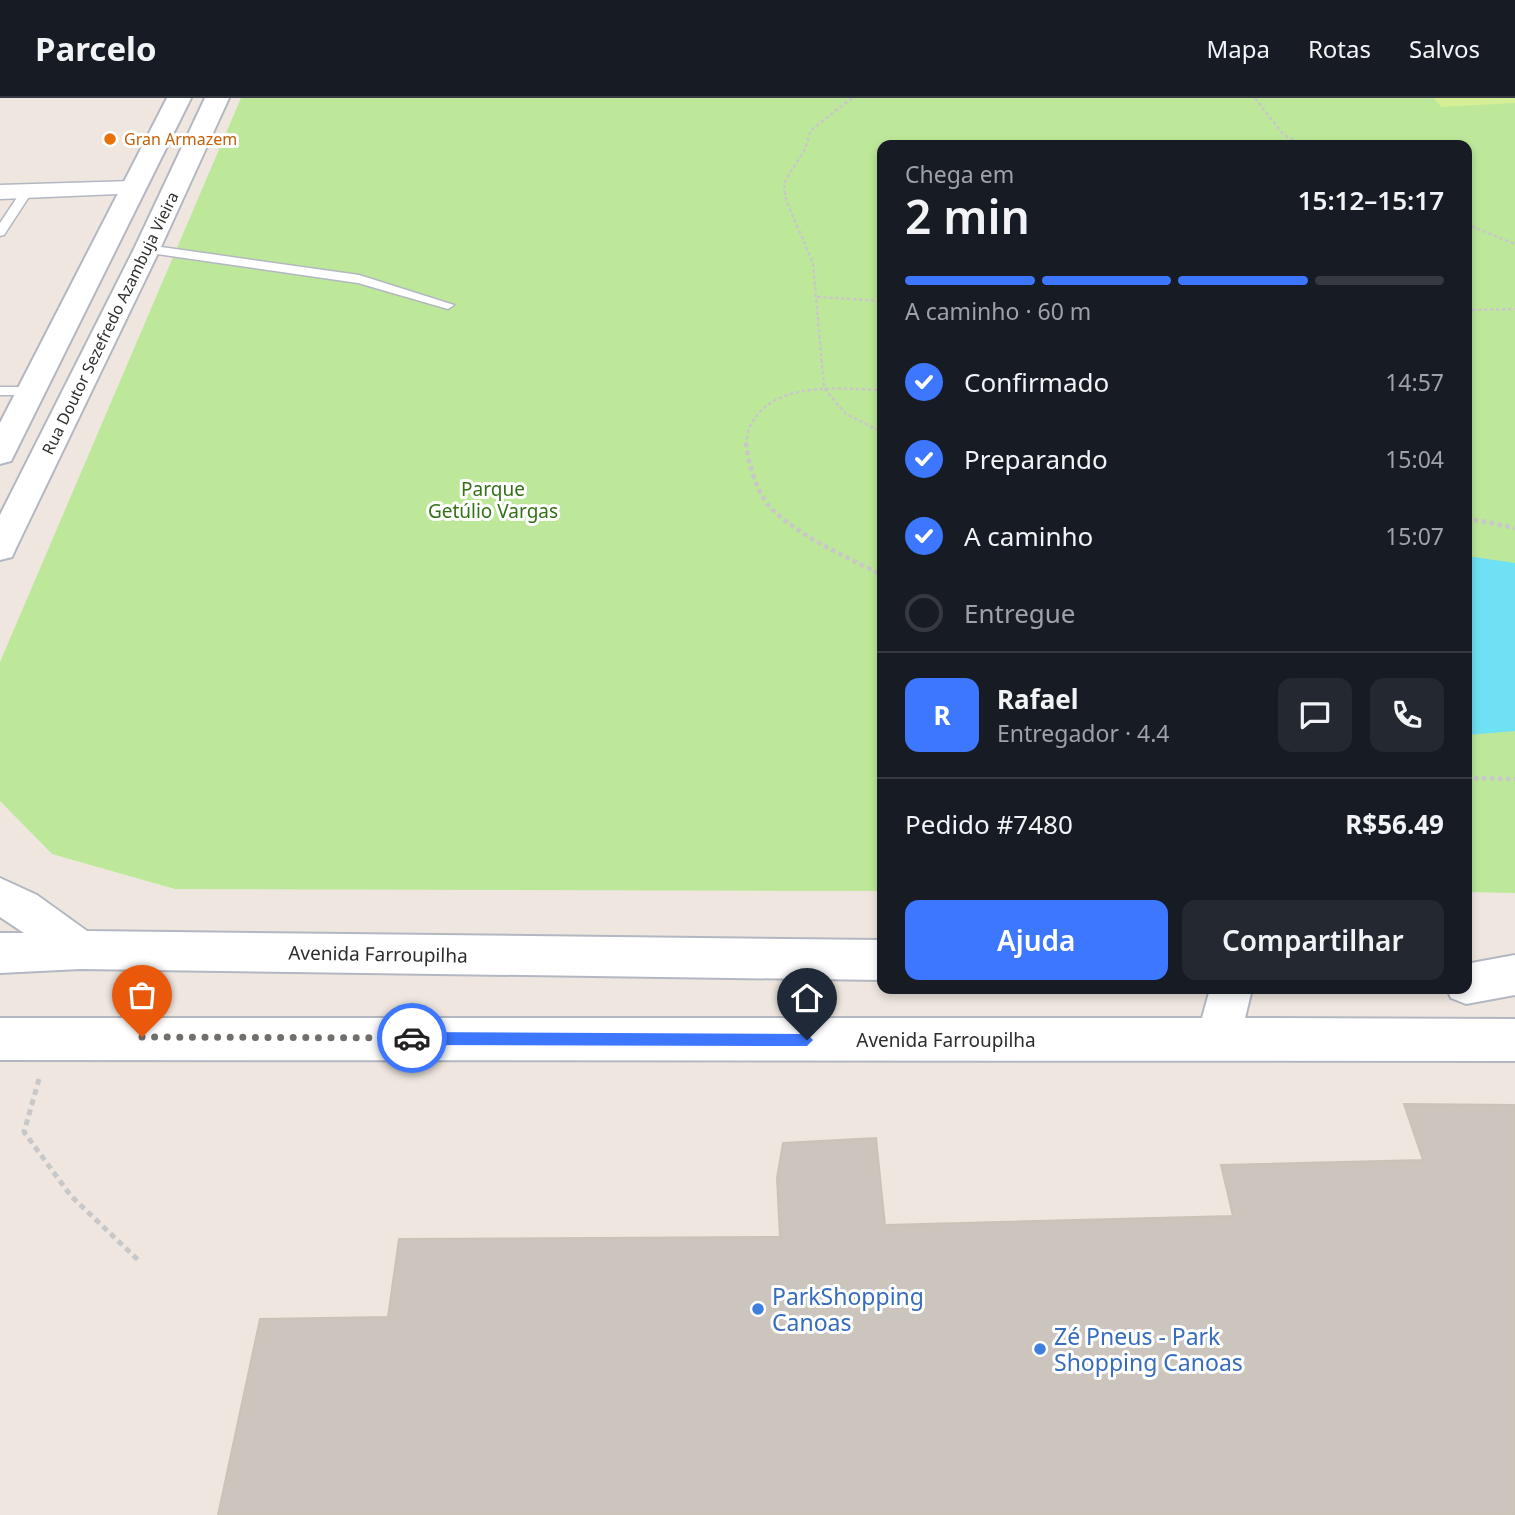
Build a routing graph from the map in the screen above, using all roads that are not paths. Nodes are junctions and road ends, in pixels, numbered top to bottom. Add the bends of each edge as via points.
1 (179, 98) edge
2 (217, 98) edge
3 (133, 188) junction
4 (0, 192) edge
5 (26, 192) junction
6 (0, 232) edge
7 (147, 249) junction
8 (449, 305) dead end
9 (0, 391) edge
10 (32, 391) junction
11 (0, 453) edge
12 (0, 548) edge
13 (0, 896) edge
14 (80, 950) junction
15 (0, 953) edge
16 (877, 960) edge
17 (1472, 964) edge
18 (1515, 965) edge
19 (1515, 975) edge
20 (1472, 983) edge
21 (1230, 994) edge
22 (0, 1039) edge
23 (1515, 1040) edge
24 (1217, 1041) junction

1 - 3 main road, Rua Doutor Sezefredo Azambuja Vieira
2 - 7 main road, Rua Doutor Sezefredo Azambuja Vieira
3 - 5 street
3 - 10 main road, Rua Doutor Sezefredo Azambuja Vieira
4 - 5 street
5 - 6 lane
7 - 8 lane via 359,279
7 - 12 main road, Rua Doutor Sezefredo Azambuja Vieira
9 - 10 lane
10 - 11 main road, Rua Doutor Sezefredo Azambuja Vieira
13 - 14 main road
14 - 15 main road, Avenida Farroupilha
14 - 16 main road, Avenida Farroupilha
17 - 18 main road
19 - 20 main road
21 - 24 main road
22 - 24 main road, Avenida Farroupilha
23 - 24 main road, Avenida Farroupilha

